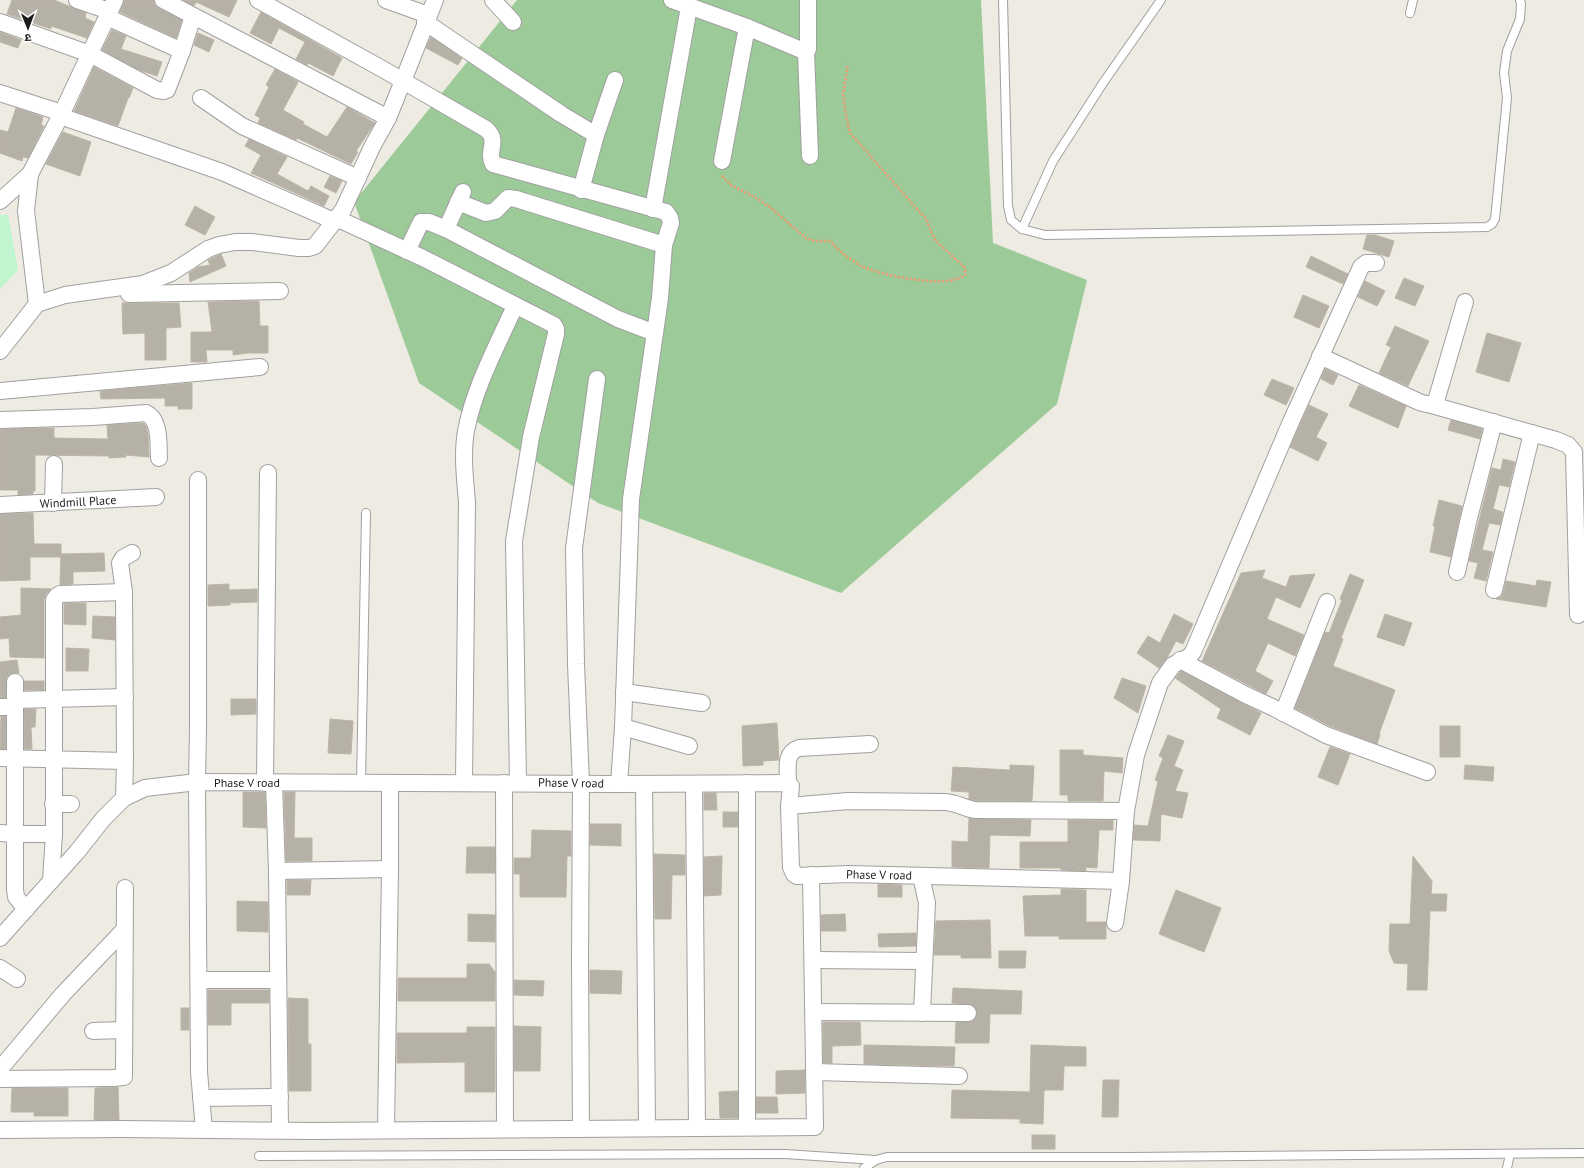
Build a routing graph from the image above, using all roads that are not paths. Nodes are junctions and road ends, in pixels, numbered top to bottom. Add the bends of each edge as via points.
1 (77, 0) edge
2 (163, 0) edge
3 (258, 0) edge
4 (386, 0) edge
5 (435, 0) edge
6 (493, 0) edge
7 (672, 0) edge
8 (808, 0) edge
9 (1003, 0) edge
10 (1161, 0) edge
11 (1414, 0) edge
12 (1520, 0) edge
13 (689, 7) junction
14 (110, 9) edge
15 (1410, 13) dead end
16 (193, 16) junction
17 (427, 19) junction
18 (0, 22) edge
19 (513, 22) dead end
20 (747, 27) junction
21 (182, 51) junction
22 (806, 52) junction
23 (90, 54) junction
24 (614, 80) dead end
25 (404, 81) junction
26 (0, 93) edge
27 (201, 98) dead end
28 (61, 114) junction
29 (388, 118) junction
30 (596, 135) junction
31 (810, 156) dead end
32 (722, 161) road end
33 (30, 174) junction
34 (358, 178) junction
35 (581, 190) junction
36 (0, 201) edge
37 (653, 209) junction
38 (335, 220) junction
39 (446, 229) junction
40 (1022, 229) junction
41 (664, 245) junction
42 (407, 251) junction
43 (1376, 264) dead end
44 (280, 291) dead end
45 (65, 296) junction
46 (1465, 302) dead end
47 (38, 304) junction
48 (515, 306) junction
49 (655, 333) junction
50 (0, 351) edge
51 (1320, 356) junction
52 (260, 367) dead end
53 (597, 379) dead end
54 (0, 391) edge
55 (1428, 404) junction
56 (0, 420) edge
57 (1494, 422) junction
58 (1532, 433) junction
59 (159, 458) dead end
60 (54, 464) dead end
61 (268, 473) dead end
62 (198, 480) dead end
63 (156, 497) dead end
64 (53, 503) junction
65 (0, 505) edge
66 (366, 513) dead end
67 (132, 553) dead end
68 (1457, 572) dead end
69 (1494, 590) dead end
70 (124, 592) junction
71 (1327, 602) dead end
72 (1578, 615) dead end
73 (1180, 660) junction
74 (16, 682) dead end
75 (624, 692) junction
76 (124, 697) junction
77 (54, 699) junction
78 (702, 703) dead end
79 (10, 704) edge
80 (1283, 713) junction
81 (623, 727) junction
82 (870, 744) dead end
83 (689, 746) dead end
84 (8, 759) edge
85 (54, 760) junction
86 (125, 761) junction
87 (1427, 772) dead end
88 (197, 782) junction
89 (269, 783) junction
90 (361, 783) junction
91 (390, 783) junction
92 (464, 783) junction
93 (511, 783) junction
94 (581, 783) junction
95 (747, 783) junction
96 (788, 783) junction
97 (619, 784) junction
98 (644, 784) junction
99 (694, 784) junction
100 (124, 798) junction
101 (53, 804) junction
102 (71, 804) dead end
103 (789, 806) junction
104 (1126, 811) junction
105 (8, 834) edge
106 (54, 834) junction
107 (390, 869) junction
108 (277, 871) junction
109 (811, 875) junction
110 (921, 876) junction
111 (51, 881) junction
112 (1121, 881) junction
113 (125, 888) dead end
114 (7, 889) edge
115 (26, 909) junction
116 (1115, 923) dead end
117 (124, 930) junction
118 (0, 938) edge
119 (813, 960) junction
120 (924, 961) junction
121 (0, 968) edge
122 (17, 980) dead end
123 (199, 980) junction
124 (278, 980) junction
125 (814, 1012) junction
126 (922, 1013) junction
127 (968, 1013) dead end
128 (123, 1030) junction
129 (93, 1031) dead end
130 (1, 1064) edge
131 (815, 1072) junction
132 (959, 1076) dead end
133 (0, 1079) edge
134 (280, 1097) junction
135 (201, 1098) junction
136 (748, 1126) junction
137 (697, 1127) junction
138 (647, 1128) junction
139 (505, 1129) junction
140 (581, 1129) junction
141 (0, 1130) edge
142 (204, 1130) junction
143 (280, 1130) junction
144 (386, 1130) junction
145 (1584, 1153) edge
146 (1510, 1154) junction
147 (259, 1156) dead end
148 (876, 1160) junction
149 (864, 1168) edge
150 (1507, 1168) edge

1 - 14 street
2 - 16 street
3 - 25 street
4 - 17 street
5 - 17 street
6 - 19 street
7 - 13 street
8 - 22 street
9 - 40 lane via 1008,206 1011,220
10 - 40 lane via 1103,82 1053,161
11 - 15 lane
12 - 40 lane via 1520,19 1507,51 1504,73 1507,98 1495,219 1487,227 1045,235
13 - 20 street
13 - 37 street
14 - 21 street
14 - 23 street
16 - 21 street
16 - 29 street
17 - 25 street
17 - 30 street via 561,114
18 - 23 street
20 - 22 street
20 - 32 street
21 - 23 street via 167,90 162,91
22 - 31 street
23 - 28 street
24 - 30 street
25 - 29 street
25 - 35 street via 492,134 492,164
26 - 28 street
27 - 34 street via 242,126
28 - 33 street
28 - 38 street via 222,172
29 - 34 street
30 - 35 street
33 - 36 street
33 - 47 street via 26,211
34 - 38 street via 343,210
35 - 37 street
37 - 41 street via 666,212 670,218 671,223
38 - 42 street
38 - 45 street via 315,246 309,248 241,242 219,245 171,273 143,284
39 - 41 street via 461,197 486,213 495,211 508,198
39 - 42 street via 429,222 421,222
39 - 49 street via 618,319
41 - 49 street
42 - 48 street
43 - 51 street via 1366,263 1361,267
44 - 45 street
45 - 47 street
46 - 55 street via 1436,401
47 - 50 street
48 - 92 street via 478,391 466,432
48 - 93 street via 554,325 557,331 531,437 514,541
49 - 75 street via 631,499
51 - 55 street via 1417,402
51 - 73 street via 1193,652
52 - 54 street
53 - 94 street via 574,548
55 - 57 street
56 - 59 street via 151,415 156,424
57 - 58 street
57 - 68 street
58 - 69 street
58 - 72 street via 1568,445 1574,452
60 - 64 street
61 - 89 street
62 - 88 street
63 - 64 street, Windmill Place
64 - 65 street, Windmill Place
66 - 90 lane
67 - 70 street via 120,563
70 - 76 street
70 - 77 street via 60,594 56,597 53,603
71 - 80 street
73 - 80 street
73 - 104 street via 1170,668 1160,683 1136,755
74 - 79 street
75 - 78 street
75 - 81 street
76 - 77 street
76 - 86 street
77 - 79 street
77 - 85 street
79 - 84 street
80 - 87 street via 1326,735
81 - 83 street
81 - 97 street
82 - 96 street via 793,750 789,759
84 - 85 street
84 - 105 street
85 - 86 street
85 - 101 street
86 - 100 street
88 - 89 street, Phase V road
88 - 100 street, Phase V road via 145,788
88 - 123 street
89 - 90 street, Phase V road
89 - 108 street
90 - 91 street, Phase V road
91 - 92 street, Phase V road
91 - 107 street
92 - 93 street, Phase V road
93 - 94 street, Phase V road
93 - 139 street
94 - 97 street, Phase V road
94 - 140 street
95 - 96 street, Phase V road
95 - 99 street, Phase V road
95 - 136 street
96 - 103 street, Phase V road via 791,786
97 - 98 street, Phase V road
98 - 99 street, Phase V road
98 - 138 street
99 - 137 street
100 - 111 street, Phase V road
101 - 102 street
101 - 106 street
103 - 104 street via 848,801 944,802 975,810
103 - 109 street, Phase V road via 791,867 797,876
104 - 112 street
105 - 106 street
105 - 114 street
106 - 111 street
107 - 108 street
107 - 144 street
108 - 124 street
109 - 110 street, Phase V road
109 - 119 street
110 - 112 street, Phase V road
110 - 120 street via 927,903
111 - 115 street, Phase V road
112 - 116 street
113 - 117 street
114 - 115 street
115 - 118 street, Phase V road
117 - 128 street
117 - 130 street
119 - 120 street
119 - 125 street
120 - 126 street
121 - 122 street
123 - 124 street
123 - 135 street
124 - 134 street
125 - 126 street
125 - 131 street
126 - 127 street
128 - 129 street
128 - 133 street via 123,1077
131 - 132 street
131 - 136 street via 815,1127
134 - 135 street
134 - 143 street
135 - 142 street
136 - 137 street
137 - 138 street
138 - 140 street
139 - 140 street
139 - 144 street
141 - 142 street
142 - 143 street
143 - 144 street
145 - 146 lane
146 - 148 lane via 887,1157
146 - 150 lane
147 - 148 lane via 785,1154
148 - 149 lane

